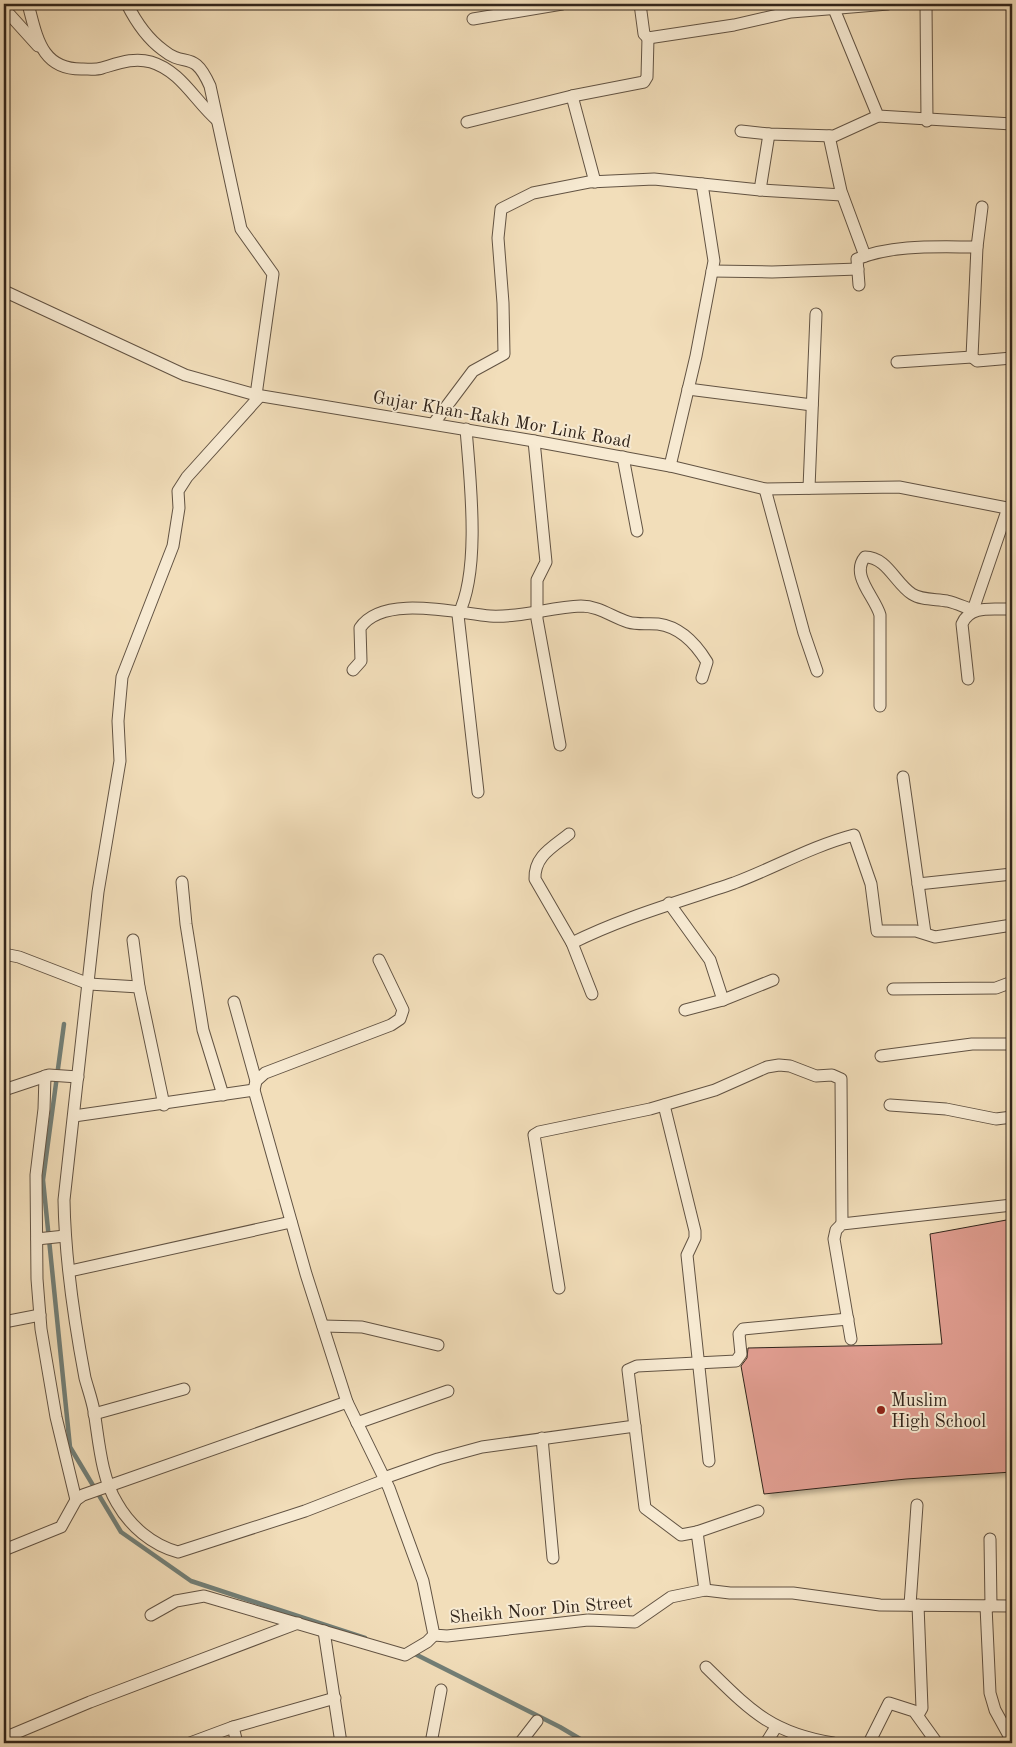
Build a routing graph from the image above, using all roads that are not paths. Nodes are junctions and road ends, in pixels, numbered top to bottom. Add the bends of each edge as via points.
1 (28, 4) edge
2 (127, 4) edge
3 (562, 4) edge
4 (640, 4) edge
5 (888, 4) edge
6 (926, 4) edge
7 (834, 9) junction
8 (4, 13) edge
9 (473, 19) dead end
10 (648, 38) junction
11 (42, 50) junction
12 (572, 96) junction
13 (878, 116) junction
14 (217, 120) junction
15 (927, 121) junction
16 (466, 122) dead end
17 (1012, 124) edge
18 (741, 131) dead end
19 (768, 134) junction
20 (829, 136) junction
21 (595, 182) junction
22 (702, 184) junction
23 (760, 190) junction
24 (842, 195) junction
25 (982, 207) dead end
26 (977, 247) junction
27 (865, 256) junction
28 (858, 269) junction
29 (712, 271) junction
30 (859, 285) dead end
31 (4, 291) edge
32 (816, 314) dead end
33 (972, 357) junction
34 (1012, 358) edge
35 (897, 362) dead end
36 (688, 389) junction
37 (258, 395) junction
38 (812, 405) junction
39 (434, 423) junction
40 (466, 429) junction
41 (534, 441) junction
42 (623, 457) junction
43 (670, 466) junction
44 (809, 488) junction
45 (765, 489) junction
46 (1010, 509) edge
47 (637, 531) dead end
48 (1012, 609) edge
49 (461, 610) junction
50 (973, 610) junction
51 (537, 612) junction
52 (353, 670) dead end
53 (816, 671) dead end
54 (702, 678) dead end
55 (968, 679) dead end
56 (880, 706) dead end
57 (560, 745) dead end
58 (903, 777) dead end
59 (478, 792) dead end
60 (569, 834) dead end
61 (1012, 874) edge
62 (182, 882) dead end
63 (918, 884) junction
64 (669, 903) junction
65 (1012, 925) edge
66 (925, 933) junction
67 (133, 940) dead end
68 (572, 943) junction
69 (4, 954) edge
70 (379, 960) dead end
71 (773, 980) dead end
72 (85, 982) junction
73 (1012, 982) edge
74 (138, 987) junction
75 (893, 989) dead end
76 (592, 994) dead end
77 (723, 1000) junction
78 (234, 1002) dead end
79 (685, 1010) dead end
80 (1012, 1044) edge
81 (881, 1056) dead end
82 (47, 1075) junction
83 (72, 1076) junction
84 (255, 1086) junction
85 (4, 1090) edge
86 (223, 1096) junction
87 (164, 1105) junction
88 (664, 1105) junction
89 (890, 1105) dead end
90 (74, 1116) junction
91 (1012, 1117) edge
92 (1012, 1204) edge
93 (291, 1222) junction
94 (842, 1224) junction
95 (61, 1236) junction
96 (39, 1239) junction
97 (70, 1271) junction
98 (559, 1288) dead end
99 (40, 1315) junction
100 (848, 1319) junction
101 (4, 1322) edge
102 (323, 1326) junction
103 (851, 1339) dead end
104 (438, 1345) dead end
105 (697, 1362) junction
106 (184, 1389) dead end
107 (448, 1391) dead end
108 (347, 1402) junction
109 (94, 1414) junction
110 (357, 1423) junction
111 (635, 1426) junction
112 (542, 1438) junction
113 (709, 1461) dead end
114 (384, 1479) junction
115 (108, 1487) junction
116 (81, 1497) junction
117 (917, 1506) dead end
118 (758, 1511) dead end
119 (698, 1532) junction
120 (990, 1539) dead end
121 (4, 1550) edge
122 (553, 1558) dead end
123 (705, 1590) junction
124 (914, 1605) junction
125 (988, 1606) junction
126 (1012, 1606) edge
127 (151, 1615) dead end
128 (298, 1623) junction
129 (324, 1631) junction
130 (430, 1639) junction
131 (706, 1668) dead end
132 (440, 1690) dead end
133 (335, 1698) junction
134 (918, 1714) junction
135 (537, 1721) dead end
136 (233, 1727) junction
137 (776, 1727) junction
138 (4, 1738) edge
139 (1012, 1741) edge
140 (190, 1743) edge
141 (237, 1743) edge
142 (341, 1743) edge
143 (431, 1743) edge
144 (520, 1743) edge
145 (766, 1743) edge
146 (832, 1743) edge
147 (869, 1743) edge
148 (937, 1743) edge

1 - 11 street
2 - 14 street via 164,51 190,60 202,69 210,86
3 - 9 street
4 - 10 street via 644,34
5 - 7 street
6 - 15 street
7 - 10 street via 791,12 734,25
7 - 13 street
8 - 11 street via 10,15
10 - 12 street via 647,77 644,82
11 - 14 street via 51,60 70,70 99,69 126,61 151,62 165,68 180,81
12 - 16 street
12 - 21 street
13 - 15 street
13 - 20 street via 858,127
14 - 37 street via 241,229 273,274
15 - 17 street
18 - 19 street
19 - 20 street
19 - 23 street
20 - 24 street
21 - 22 street via 654,179
21 - 39 street via 533,194 501,209 498,238 504,354 474,371
22 - 23 street
22 - 29 street via 713,248
23 - 24 street
24 - 27 street
25 - 26 street
26 - 27 street via 935,247
26 - 33 street
27 - 28 street via 857,259
28 - 29 street
28 - 30 street
29 - 36 street
31 - 37 street, Gujar Khan-Rakh Mor Link Road via 185,375
32 - 38 street
33 - 34 street via 977,361
33 - 35 street
36 - 38 street
36 - 43 street
37 - 39 street, Gujar Khan-Rakh Mor Link Road
37 - 72 street via 178,491 179,508 173,546 122,677 118,721 120,761
38 - 44 street
39 - 40 street, Gujar Khan-Rakh Mor Link Road
40 - 41 street, Gujar Khan-Rakh Mor Link Road
40 - 49 street via 473,529 465,602
41 - 42 street, Gujar Khan-Rakh Mor Link Road
41 - 51 street via 546,562 538,580
42 - 43 street, Gujar Khan-Rakh Mor Link Road
42 - 47 street
43 - 45 street, Gujar Khan-Rakh Mor Link Road
44 - 45 street, Gujar Khan-Rakh Mor Link Road
44 - 46 street, Gujar Khan-Rakh Mor Link Road via 899,487
45 - 53 street
46 - 50 street
48 - 50 street
49 - 51 street via 490,616
49 - 52 street via 392,609 370,618 360,628 361,662
49 - 59 street via 458,615
50 - 55 street via 965,616 962,624
50 - 56 street via 915,596 874,557 865,557 860,576 880,615
51 - 54 street via 588,607 631,622 666,625 698,647 707,662
51 - 57 street
58 - 63 street
60 - 68 street via 539,858 535,879
61 - 63 street
62 - 86 street via 203,1030
63 - 66 street
64 - 66 street via 734,882 854,835 871,884 878,931
64 - 68 street via 621,920
64 - 77 street via 710,960
65 - 66 street via 935,937
67 - 74 street
68 - 76 street
69 - 72 street
70 - 84 street via 403,1010 400,1019 265,1074
71 - 77 street
72 - 74 street
72 - 83 street
73 - 75 street via 996,988
74 - 87 street
77 - 79 street
78 - 84 street, Sheikh Noor Din Street
80 - 81 street via 972,1044
82 - 83 street
82 - 85 street
82 - 96 street via 36,1175
83 - 90 street
84 - 86 street
84 - 93 street, Sheikh Noor Din Street
86 - 87 street
87 - 90 street
88 - 94 street via 715,1090 767,1067 785,1064 816,1076 832,1074 841,1079
88 - 98 street via 534,1135
88 - 105 street via 695,1231 687,1255
89 - 91 street via 946,1109 996,1119
90 - 95 street
92 - 94 street
93 - 97 street
93 - 102 street, Sheikh Noor Din Street
94 - 100 street via 834,1239
95 - 96 street
95 - 97 street
96 - 99 street via 37,1279
97 - 109 street
99 - 101 street
99 - 116 street via 56,1417
100 - 103 street
100 - 105 street via 743,1329 739,1334 741,1354 736,1360
102 - 104 street via 362,1326
102 - 108 street, Sheikh Noor Din Street
105 - 111 street via 637,1366 628,1370
105 - 113 street
106 - 109 street
107 - 110 street
108 - 110 street, Sheikh Noor Din Street
108 - 115 street
109 - 115 street
110 - 114 street, Sheikh Noor Din Street
111 - 112 street
111 - 119 street via 645,1508 681,1535
112 - 114 street via 482,1447
112 - 122 street
114 - 115 street via 305,1511 178,1552 150,1539 129,1521
114 - 130 street, Sheikh Noor Din Street via 424,1581
115 - 116 street
116 - 121 street via 61,1527
117 - 124 street
118 - 119 street
119 - 123 street
120 - 125 street
123 - 124 street, Sheikh Noor Din Street via 793,1593 880,1605
123 - 130 street, Sheikh Noor Din Street via 671,1597 635,1622 588,1620
124 - 125 street, Sheikh Noor Din Street
124 - 134 street via 922,1708
125 - 126 street, Sheikh Noor Din Street
125 - 139 street via 990,1694
127 - 128 street via 176,1601 204,1596
128 - 129 street
128 - 138 street
129 - 130 street via 405,1655
129 - 133 street
131 - 137 street via 750,1710
132 - 143 street
133 - 136 street
133 - 142 street
134 - 147 street via 889,1703
134 - 148 street
135 - 144 street
136 - 140 street
136 - 141 street
137 - 145 street
137 - 146 street

